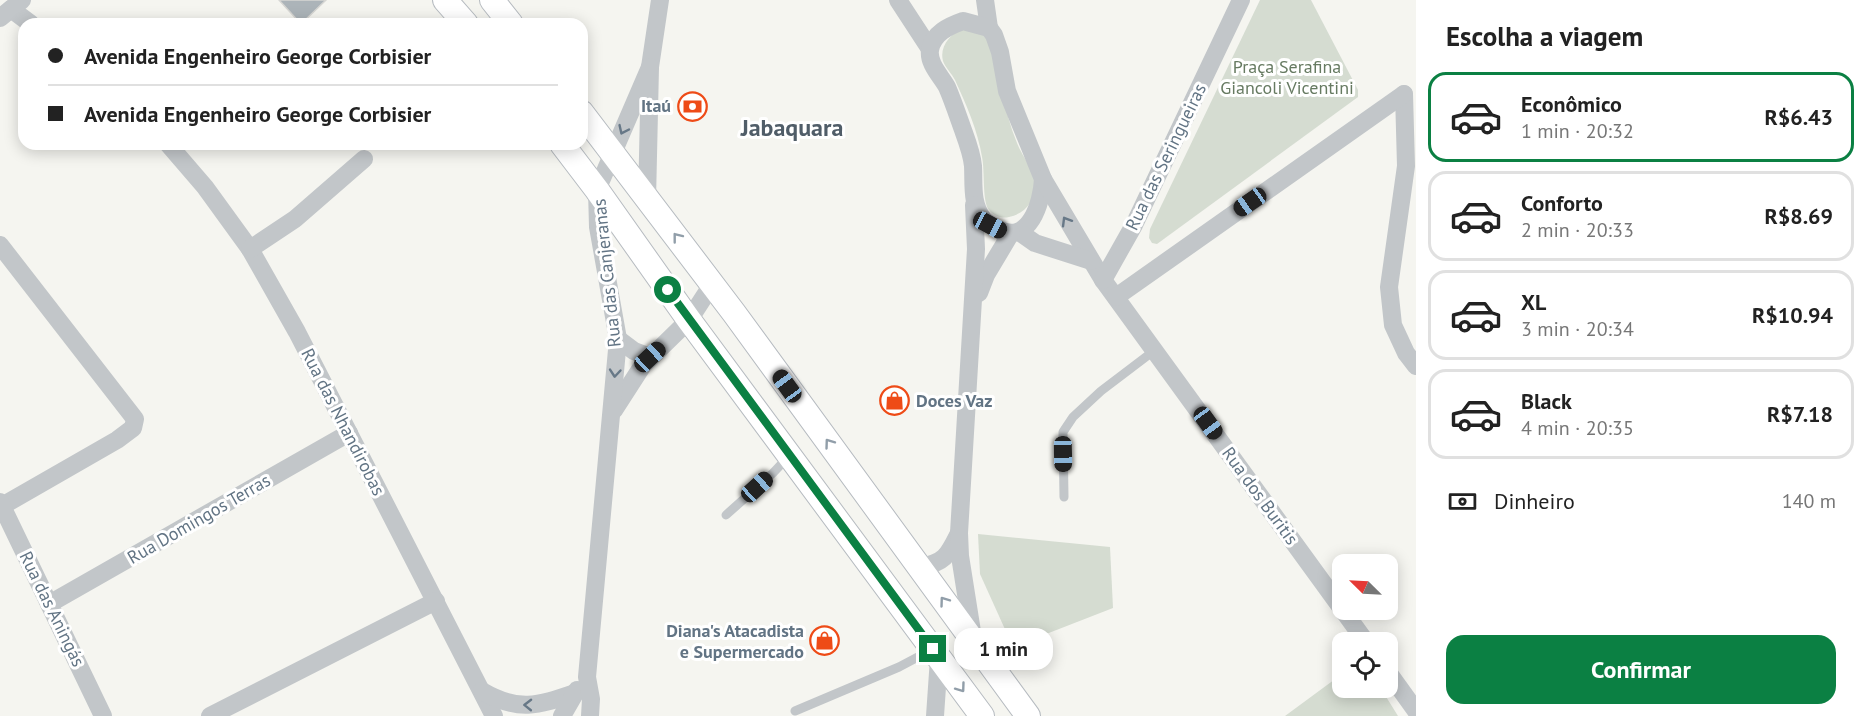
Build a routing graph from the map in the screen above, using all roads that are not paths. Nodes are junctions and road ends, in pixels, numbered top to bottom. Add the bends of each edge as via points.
1 (445, 0) edge
2 (492, 0) edge
3 (660, 0) edge
4 (898, 0) edge
5 (904, 0) edge
6 (985, 0) edge
7 (1241, 0) edge
8 (461, 18) edge
9 (506, 18) edge
10 (989, 28) junction
11 (939, 32) junction
12 (930, 49) junction
13 (650, 67) junction
14 (588, 121) edge
15 (173, 150) edge
16 (567, 150) edge
17 (612, 154) junction
18 (364, 159) dead end
19 (1043, 179) junction
20 (597, 190) junction
21 (647, 200) junction
22 (974, 203) junction
23 (1015, 233) junction
24 (0, 245) edge
25 (250, 249) junction
26 (1091, 261) junction
27 (1104, 280) junction
28 (712, 284) junction
29 (1116, 297) junction
30 (973, 306) junction
31 (689, 320) junction
32 (618, 339) junction
33 (1155, 350) junction
34 (650, 357) junction
35 (1416, 366) edge
36 (611, 417) junction
37 (348, 433) junction
38 (790, 455) junction
39 (1064, 498) dead end
40 (1, 504) edge
41 (726, 515) dead end
42 (959, 533) junction
43 (920, 567) junction
44 (436, 601) junction
45 (49, 604) junction
46 (1359, 632) edge
47 (973, 640) junction
48 (936, 653) junction
49 (587, 677) junction
50 (1398, 686) edge
51 (482, 691) junction
52 (575, 693) junction
53 (795, 711) dead end
54 (1416, 711) edge
55 (103, 716) edge
56 (210, 716) edge
57 (494, 716) edge
58 (562, 716) edge
59 (590, 716) edge
60 (935, 716) edge
61 (982, 716) edge
62 (1028, 716) edge

1 - 8 main road
2 - 9 main road
3 - 13 street, Rua das Canjeranas
4 - 12 street
5 - 11 street
6 - 10 street, Rua dos Buritis
7 - 27 street, Rua das Seringueiras
10 - 11 street via 963,21
10 - 19 street, Rua dos Buritis via 1000,52 1007,91
11 - 12 street
12 - 22 street via 964,133 972,163
13 -> 17 street, Rua das Canjeranas
13 - 21 street, Rua das Canjeranas
14 - 17 main road
15 - 25 street, Rua das Nhandirobas
16 - 20 main road
17 - 20 street, Rua das Canjeranas
17 - 21 main road
18 - 25 street via 295,219
19 - 23 street via 1039,205 1030,222
26 -> 19 street, Rua dos Buritis
20 - 31 main road
20 - 32 street, Rua das Canjeranas via 598,227
28 -> 21 main road
22 - 23 street via 990,225
22 - 30 street
23 - 26 street
23 - 30 street via 986,275
24 - 40 street via 135,419 133,428 117,440
25 - 37 street, Rua das Nhandirobas
26 - 27 street, Rua dos Buritis
27 - 29 street, Rua dos Buritis
28 - 31 street, Rua das Canjeranas
43 -> 28 main road
29 - 33 street, Rua dos Buritis
29 - 35 street via 1404,94 1406,166 1389,287 1393,325
30 - 42 street
31 - 34 street, Rua das Canjeranas
31 - 38 main road
32 - 34 street
32 -> 36 street, Rua das Canjeranas
33 - 39 lane via 1101,392 1073,417 1063,432
33 - 46 street, Rua dos Buritis
34 - 36 street, Rua das Canjeranas
36 - 49 street, Rua das Canjeranas
37 - 44 street, Rua das Nhandirobas
37 - 45 street, Rua Domingos Terras
38 - 41 lane
38 - 48 main road
40 - 45 street, Rua das Aningás
42 - 43 street via 943,559 935,565
42 - 47 street
47 -> 43 main road
44 - 51 street, Rua das Nhandirobas
44 - 56 street
45 - 55 street, Rua das Aningás
47 - 62 main road
48 - 53 lane
48 - 60 street
48 -> 61 main road
49 - 52 street
49 - 59 street, Rua das Canjeranas
50 - 54 street
52 -> 51 street via 536,705 512,704
51 - 57 street, Rua das Nhandirobas
52 - 58 street

